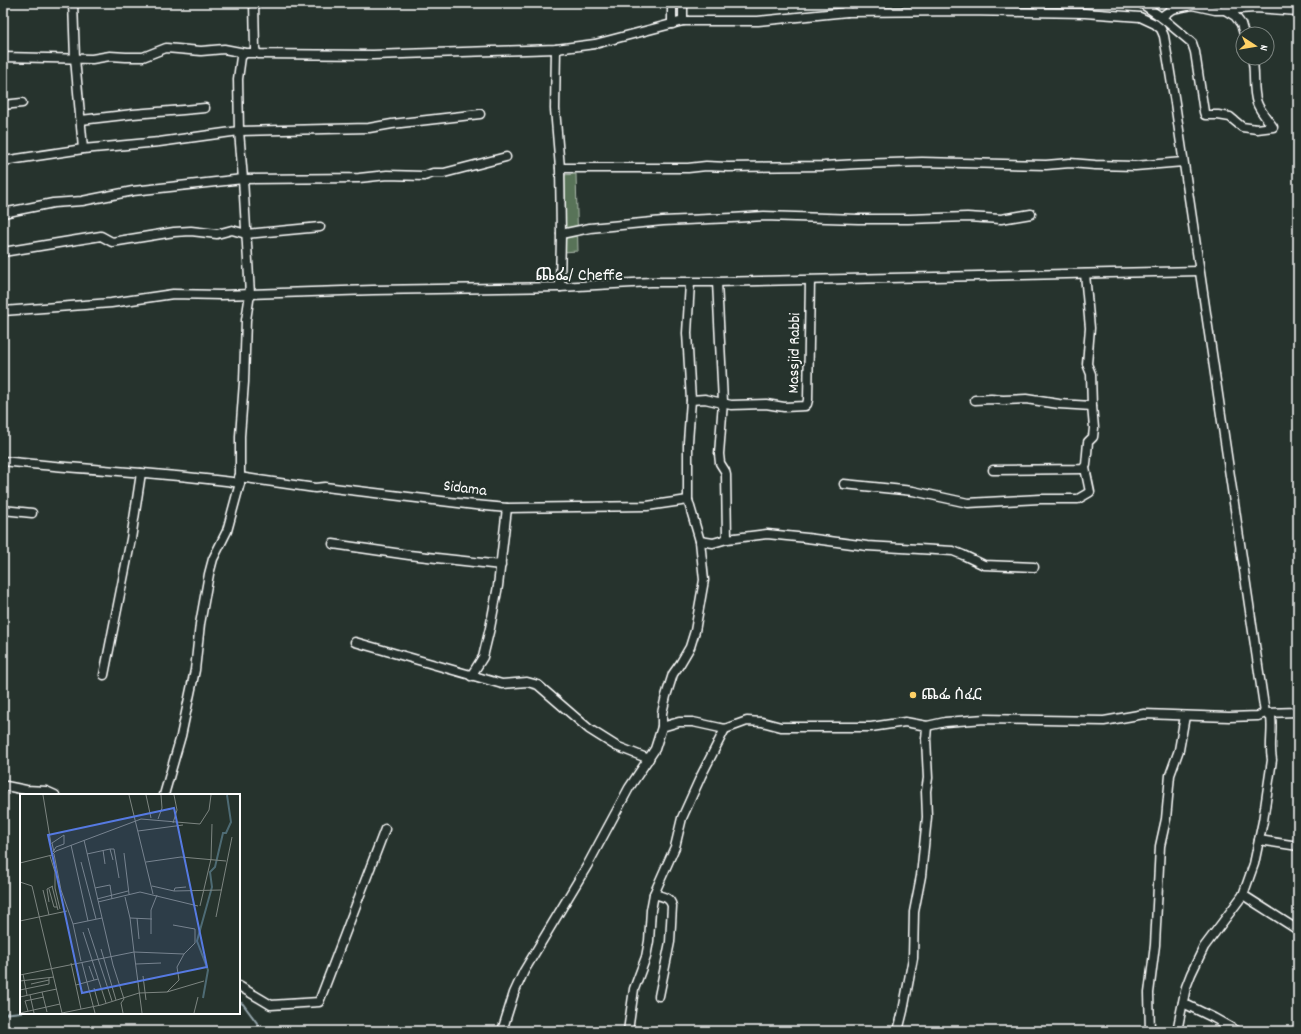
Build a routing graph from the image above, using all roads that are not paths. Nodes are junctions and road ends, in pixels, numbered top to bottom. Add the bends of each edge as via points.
1 (73, 3) edge
2 (254, 3) edge
3 (672, 3) edge
4 (683, 3) edge
5 (846, 3) edge
6 (1137, 3) edge
7 (1141, 3) edge
8 (1225, 10) junction
9 (1298, 11) edge
10 (847, 12) junction
11 (1140, 17) junction
12 (1162, 17) junction
13 (683, 22) junction
14 (672, 24) junction
15 (1242, 26) edge
16 (556, 49) junction
17 (245, 53) junction
18 (256, 53) junction
19 (3, 57) edge
20 (75, 58) junction
21 (1255, 66) edge
22 (22, 103) dead end
23 (3, 105) edge
24 (205, 108) dead end
25 (480, 114) dead end
26 (81, 120) junction
27 (239, 131) junction
28 (83, 149) junction
29 (506, 157) dead end
30 (3, 161) edge
31 (1183, 162) junction
32 (560, 168) junction
33 (243, 179) junction
34 (3, 213) edge
35 (1031, 214) dead end
36 (320, 228) dead end
37 (246, 234) junction
38 (561, 234) junction
39 (3, 252) edge
40 (1199, 271) junction
41 (1085, 274) junction
42 (810, 280) junction
43 (717, 282) junction
44 (690, 283) junction
45 (560, 287) junction
46 (250, 294) junction
47 (3, 310) edge
48 (691, 400) junction
49 (975, 400) dead end
50 (723, 402) junction
51 (1092, 406) junction
52 (3, 460) edge
53 (1085, 468) junction
54 (993, 470) dead end
55 (141, 473) junction
56 (240, 480) junction
57 (844, 484) dead end
58 (688, 500) junction
59 (507, 508) junction
60 (3, 510) edge
61 (32, 513) dead end
62 (727, 539) junction
63 (700, 541) junction
64 (332, 544) dead end
65 (501, 565) junction
66 (1034, 568) dead end
67 (355, 642) dead end
68 (104, 675) dead end
69 (471, 676) junction
70 (1298, 712) edge
71 (1265, 713) junction
72 (1185, 716) junction
73 (927, 726) junction
74 (662, 727) junction
75 (725, 729) junction
76 (649, 759) junction
77 (3, 787) edge
78 (53, 794) edge
79 (164, 794) edge
80 (385, 829) dead end
81 (1259, 840) junction
82 (1298, 846) edge
83 (654, 894) junction
84 (1242, 895) junction
85 (1298, 930) edge
86 (240, 987) edge
87 (659, 996) dead end
88 (1183, 1002) junction
89 (502, 1031) edge
90 (628, 1031) edge
91 (898, 1031) edge
92 (1150, 1031) edge
93 (1177, 1031) edge
94 (1237, 1031) edge

1 - 20 street
2 - 18 street
3 - 14 street
4 - 13 street
5 - 10 street
6 - 11 street
7 - 12 street
8 - 9 street via 1255,8
8 - 12 street via 1192,5 1172,8
8 - 15 street via 1235,16
10 - 11 street via 998,11
10 - 13 street via 758,22
11 - 31 street via 1161,28 1164,36
12 - 21 street via 1192,43 1205,115 1230,117 1242,127 1273,127 1257,104
13 - 14 street
14 - 16 street via 595,44
16 - 18 street via 373,55
16 - 32 street via 555,109
17 - 18 street
17 - 20 street via 224,49 201,51 166,48 143,57
17 - 27 street via 241,57 238,79
19 - 20 street
20 - 26 street
22 - 23 street
24 - 26 street
25 - 27 street via 369,128
26 - 28 street
27 - 28 street
27 - 33 street
28 - 30 street
29 - 33 street via 424,176
31 - 32 street via 1135,166 922,162 824,166
31 - 40 street
32 - 38 street
33 - 34 street via 133,191
33 - 37 street
35 - 38 street via 1001,219 764,216 663,221 597,227
36 - 37 street
37 - 39 street via 232,230 217,234 174,232 112,242 101,236
37 - 46 street
38 - 45 street
40 - 41 street
40 - 71 street
41 - 42 street
41 - 51 street via 1090,328 1088,364 1091,374
42 - 43 street
42 - 50 street, Massjid Rabbi via 807,404 784,407 766,404 731,405
43 - 44 street
43 - 50 street
44 - 45 street via 651,282
44 - 48 street via 686,332
45 - 46 street
46 - 47 street via 173,294 112,302
46 - 56 street via 246,320
48 - 50 street, Massjid Rabbi
48 - 58 street
49 - 51 street via 1026,399
50 - 62 street via 719,454 726,475
51 - 53 street via 1093,437 1088,442
52 - 55 street, Sidama
53 - 54 street
53 - 57 street via 1090,492 1078,498 968,504 913,491
55 - 56 street, Sidama
55 - 68 street via 131,540
56 - 59 street, Sidama via 315,488 325,486
56 - 79 street via 227,531 213,559 209,574 195,670 181,736
58 - 59 street, Sidama via 647,506
58 - 63 street
59 - 65 street
60 - 61 street
62 - 63 street via 713,544
62 - 66 street via 767,534 867,546 953,551 984,565
63 - 74 street via 704,580 695,631 690,648 673,674 662,713
64 - 65 street
65 - 69 street via 483,657
67 - 69 street
69 - 76 street via 502,684 527,682 538,685 589,729 616,746
70 - 71 street
71 - 72 street via 1258,716
71 - 81 street via 1271,717 1272,760
72 - 73 street via 1144,714 1104,721 985,719
72 - 92 street via 1179,750 1170,775 1166,819 1160,846 1155,945 1149,993
73 - 75 street via 905,722 872,727 781,727 747,721
73 - 91 street via 927,817 921,876 914,912 913,958 904,1012
74 - 75 street via 679,722 693,722
74 - 76 street
75 - 83 street via 682,818 675,846
76 - 89 street via 628,788 587,866 524,971
77 - 78 street via 46,791
80 - 86 street via 319,1002 272,1005
81 - 82 street
81 - 84 street via 1254,864
83 - 87 street via 671,901 672,906 670,942
83 - 90 street via 646,957 634,989
84 - 85 street
84 - 88 street via 1204,947 1186,987
88 - 93 street
88 - 94 street

